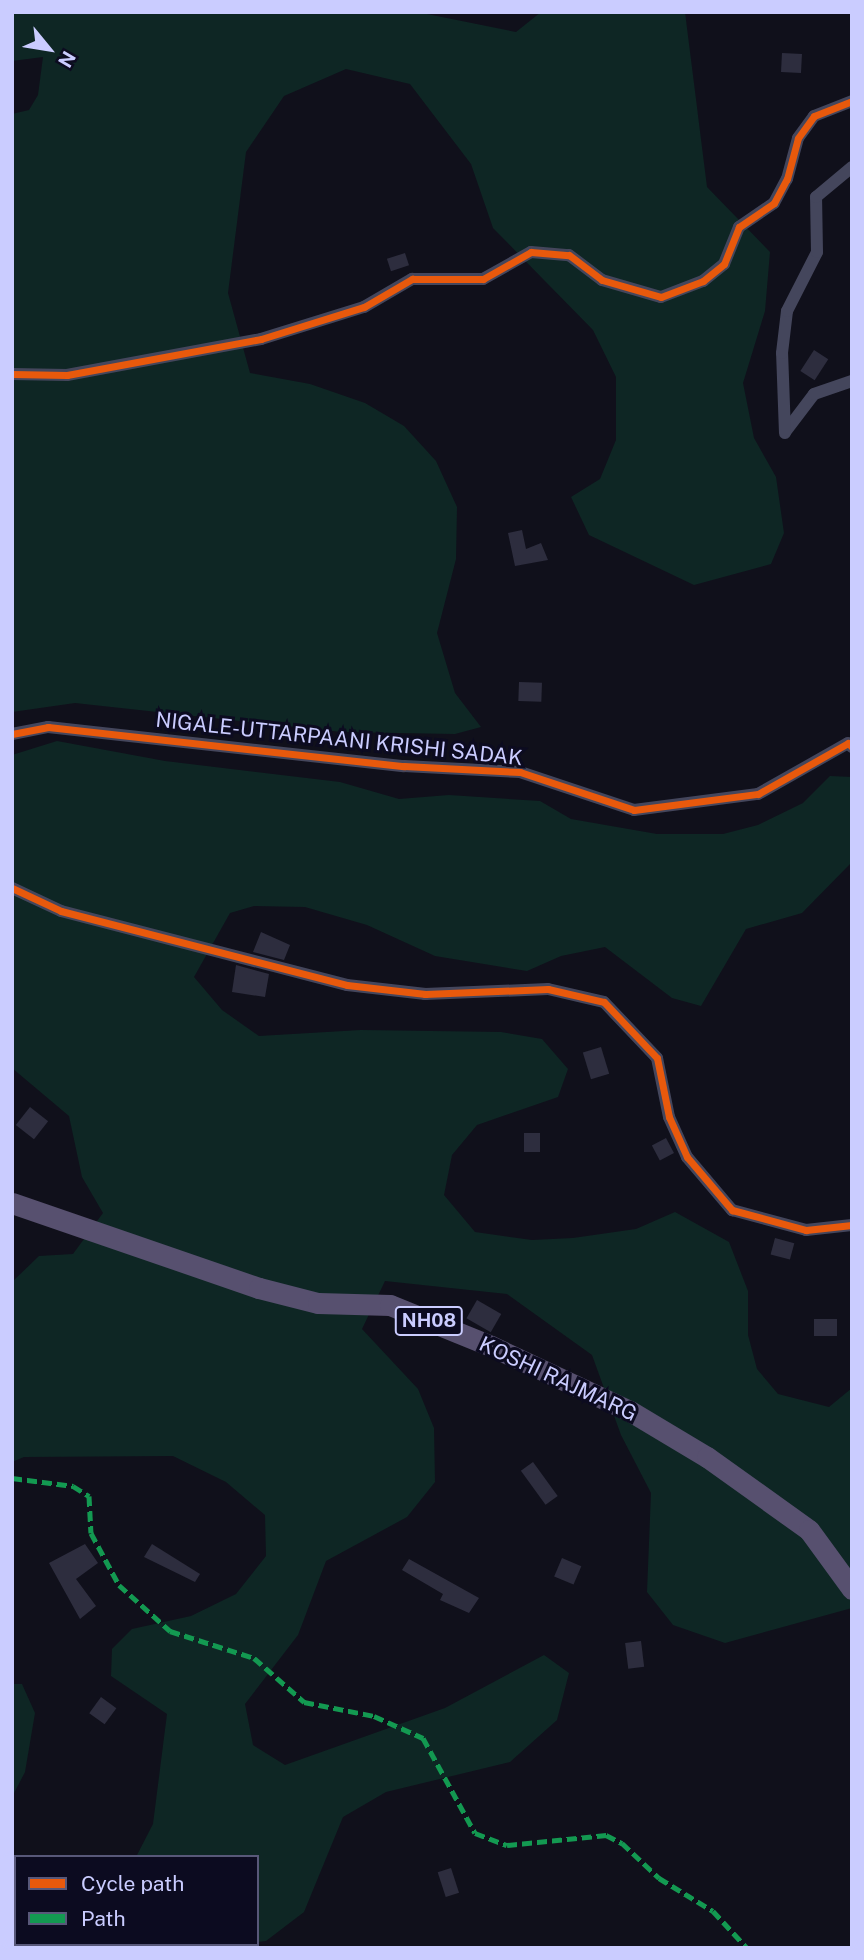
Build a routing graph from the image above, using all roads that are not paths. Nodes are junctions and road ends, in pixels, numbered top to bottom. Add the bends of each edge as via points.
1 (852, 101) edge
2 (852, 167) edge
3 (12, 374) edge
4 (852, 381) edge
5 (12, 734) edge
6 (852, 747) edge
7 (12, 888) edge
8 (12, 1203) edge
9 (852, 1225) edge
10 (852, 1589) edge

1 - 3 street via 814,116 798,138 788,179 774,203 739,227 724,264 703,281 661,296 602,280 569,255 531,252 483,279 412,279 364,307 261,339 67,375
2 - 4 street via 816,197 817,252 787,310 782,353 785,433 814,394
5 - 6 street, NIGALE-UTTARPAANI KRISHI SADAK via 48,727 404,766 520,772 634,810 758,794 848,743
7 - 9 street via 61,911 347,985 425,994 548,989 604,1002 657,1058 669,1117 687,1157 732,1210 806,1230
8 - 10 main road, KOSHI RAJMARG / NH08 via 259,1288 318,1303 390,1305 491,1346 630,1411 707,1457 809,1530

